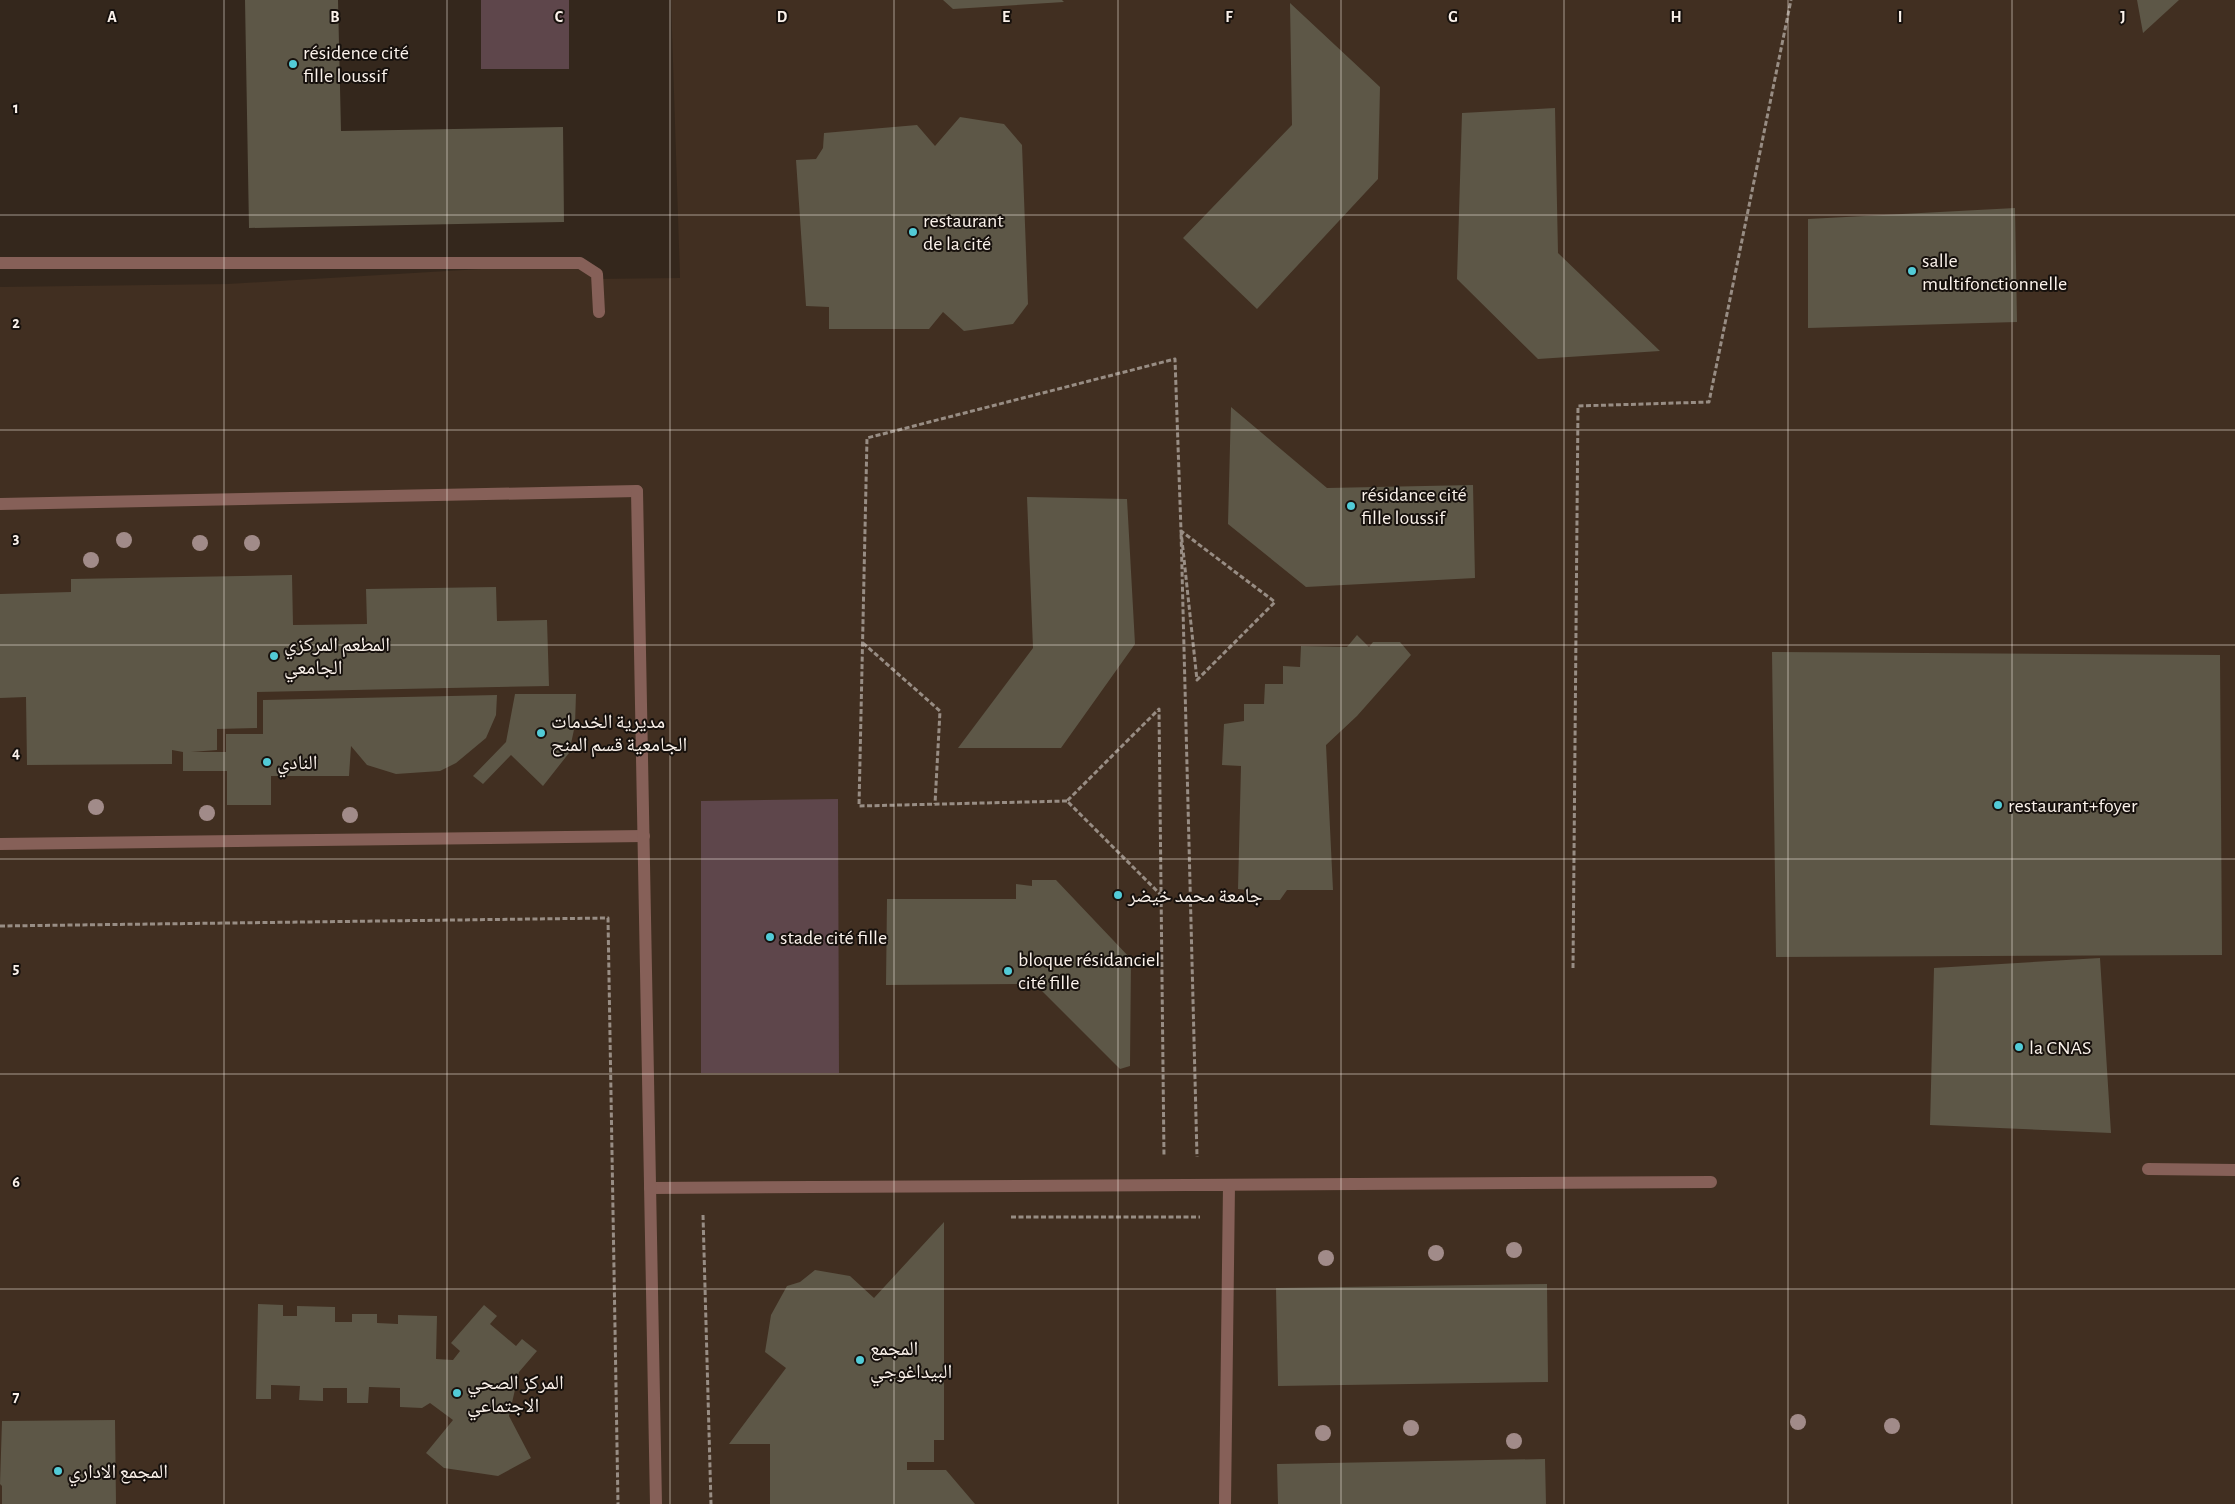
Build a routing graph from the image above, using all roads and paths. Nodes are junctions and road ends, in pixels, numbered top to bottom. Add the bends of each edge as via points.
1 (1791, 0) edge
2 (0, 263) edge
3 (600, 312) dead end
4 (0, 504) edge
5 (1181, 531) junction
6 (862, 643) junction
7 (1067, 801) junction
8 (935, 804) junction
9 (644, 836) junction
10 (0, 844) edge
11 (1162, 896) junction
12 (0, 926) edge
13 (1573, 968) dead end
14 (2148, 1169) dead end
15 (2235, 1170) edge
16 (1710, 1182) dead end
17 (1229, 1185) junction
18 (1164, 1186) junction
19 (1197, 1186) junction
20 (650, 1188) junction
21 (712, 1215) dead end
22 (1001, 1216) dead end
23 (1201, 1217) dead end
24 (618, 1504) edge
25 (656, 1504) edge
26 (710, 1504) edge
27 (1225, 1504) edge

1 - 13 path via 1709,402 1578,406
2 - 3 street via 580,263 597,274
4 - 9 street via 637,491
5 - 5 path via 1275,602 1197,680 1188,596
5 - 6 path via 1175,360 867,438
5 - 19 path
6 - 8 path via 940,711
6 - 8 path via 859,806
7 - 8 path
7 - 11 path
7 - 11 path via 1159,709
9 - 10 street
9 - 20 street
11 - 18 path
12 - 24 path via 608,918
14 - 15 street
16 - 17 street
17 - 19 street
17 - 27 street
18 - 19 street
18 - 20 street
20 - 25 street
21 - 26 path via 702,1215
22 - 23 path

